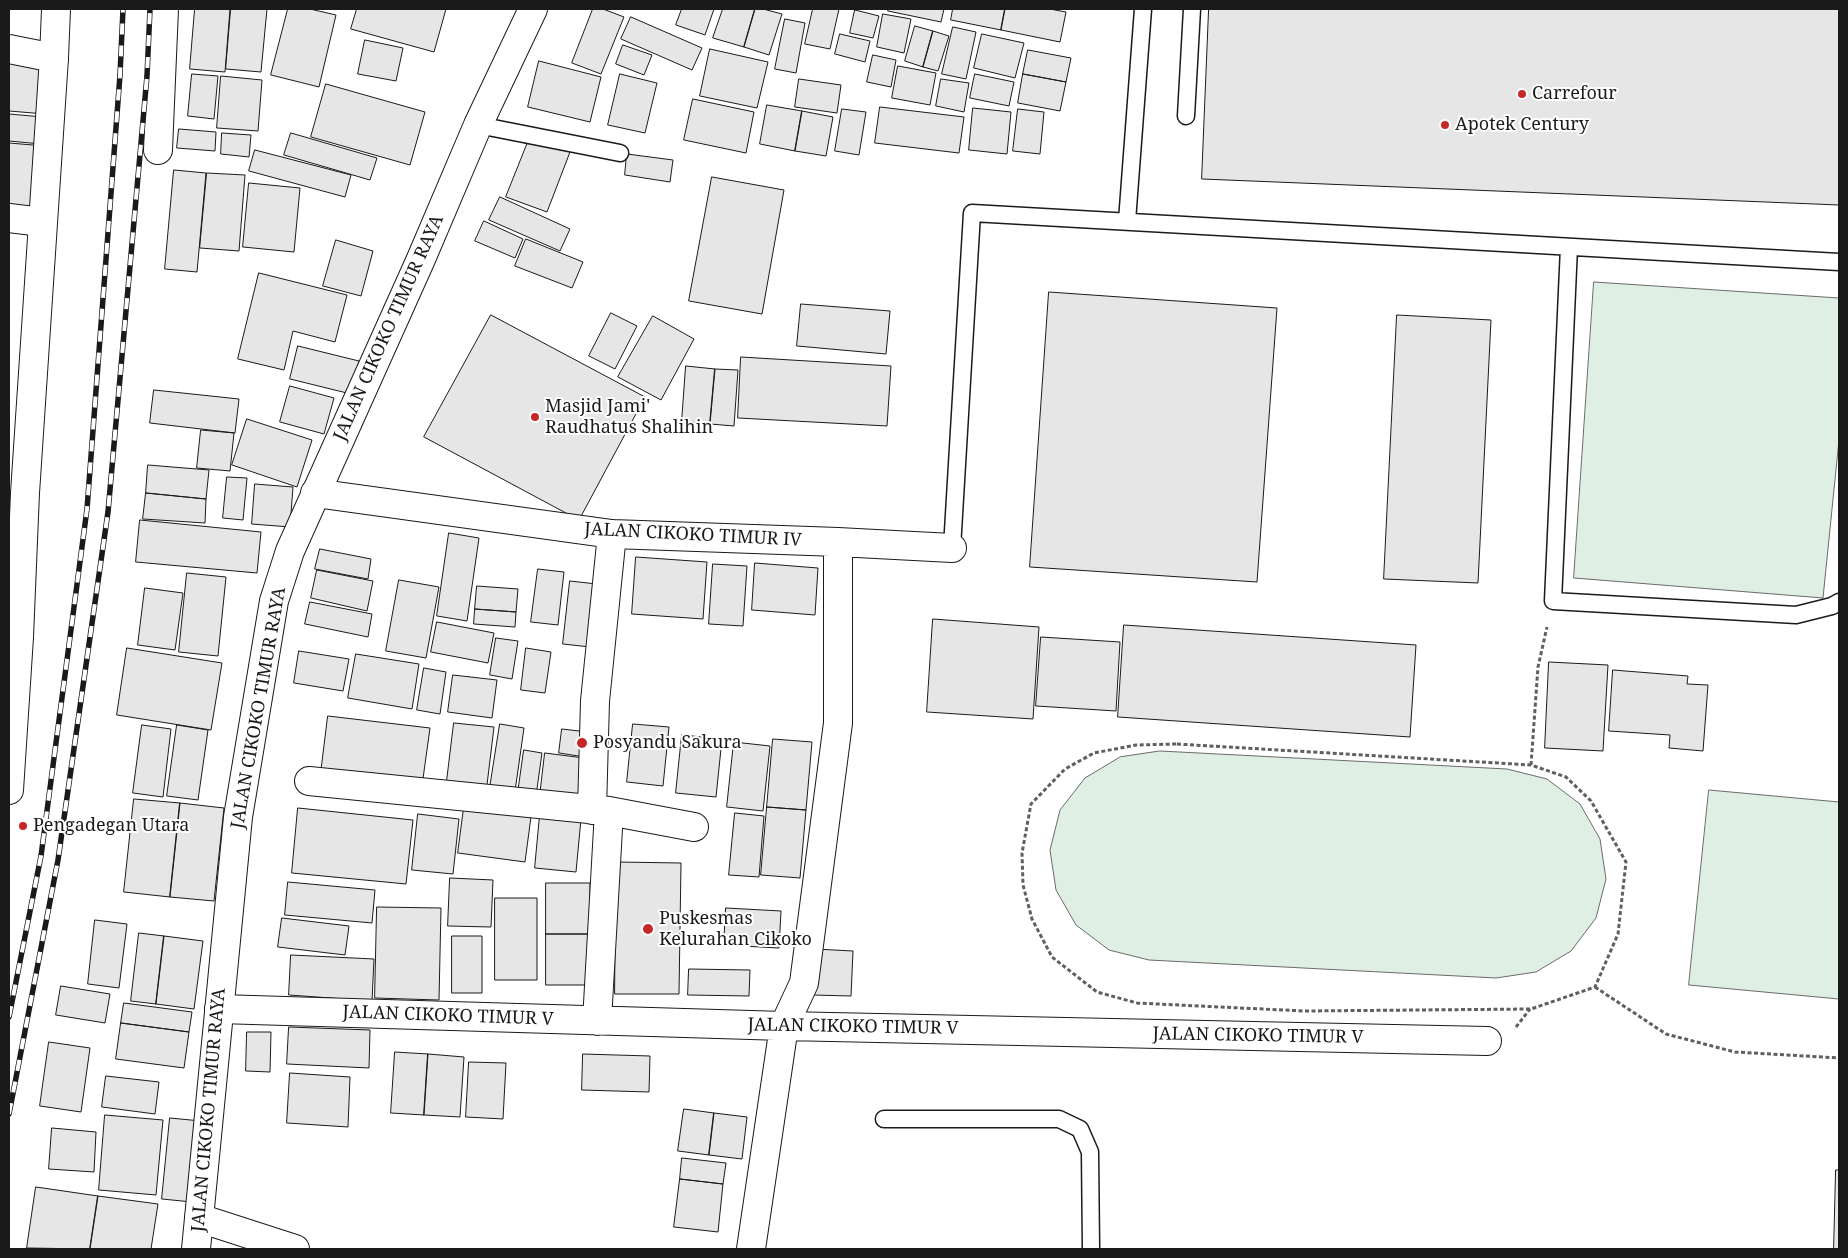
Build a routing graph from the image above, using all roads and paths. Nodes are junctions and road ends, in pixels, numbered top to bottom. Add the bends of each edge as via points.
1 (56, 9) edge
2 (164, 9) edge
3 (533, 9) edge
4 (1143, 9) edge
5 (1192, 9) edge
6 (9, 49) edge
7 (54, 58) junction
8 (1186, 116) dead end
9 (478, 125) junction
10 (158, 150) dead end
11 (620, 153) dead end
12 (9, 218) edge
13 (1127, 221) junction
14 (42, 222) junction
15 (1569, 246) junction
16 (1839, 262) edge
17 (17, 493) edge
18 (315, 494) junction
19 (612, 534) junction
20 (838, 542) junction
21 (952, 548) joint
22 (1553, 601) junction
23 (1839, 602) edge
24 (14, 637) edge
25 (1531, 765) junction
26 (309, 781) dead end
27 (9, 786) edge
28 (601, 811) junction
29 (694, 827) dead end
30 (1595, 988) junction
31 (219, 1009) junction
32 (597, 1020) junction
33 (784, 1026) junction
34 (1487, 1041) dead end
35 (1839, 1058) edge
36 (884, 1119) dead end
37 (199, 1218) junction
38 (196, 1249) edge
39 (295, 1249) edge
40 (751, 1249) edge
41 (1091, 1249) edge

1 - 7 street
2 - 10 street
3 - 9 street, JALAN CIKOKO TIMUR RAYA
4 - 13 lane
5 - 8 lane
6 - 7 street
7 - 14 street
9 - 11 lane
9 - 18 street, JALAN CIKOKO TIMUR RAYA
12 - 14 street
13 - 15 lane
13 - 21 lane via 972,213
14 - 17 street
15 - 16 lane
15 - 22 lane
17 - 24 street
18 - 19 street, JALAN CIKOKO TIMUR IV
18 - 31 street, JALAN CIKOKO TIMUR RAYA via 290,551 274,601 238,817
19 - 20 street, JALAN CIKOKO TIMUR IV
19 - 28 street via 595,701
20 - 21 street, JALAN CIKOKO TIMUR IV
20 - 33 street via 838,723 804,983
22 - 23 lane via 1796,615
22 - 25 path via 1538,667
24 - 27 street
25 - 30 path via 1566,777 1592,801 1626,862 1618,934
25 - 30 path via 1177,744 1136,745 1094,753 1065,769 1031,804 1022,853 1022,885 1032,919 1052,957 1097,992 1137,1003 1304,1011 1531,1008
26 - 28 street
28 - 29 street
28 - 32 street
30 - 35 path via 1666,1034 1735,1052
31 - 32 street, JALAN CIKOKO TIMUR V
31 - 37 street, JALAN CIKOKO TIMUR RAYA
32 - 33 street, JALAN CIKOKO TIMUR V
33 - 34 street, JALAN CIKOKO TIMUR V
33 - 40 street
36 - 41 lane via 1059,1118 1080,1129 1090,1152
37 - 38 street, JALAN CIKOKO TIMUR RAYA
37 - 39 street

